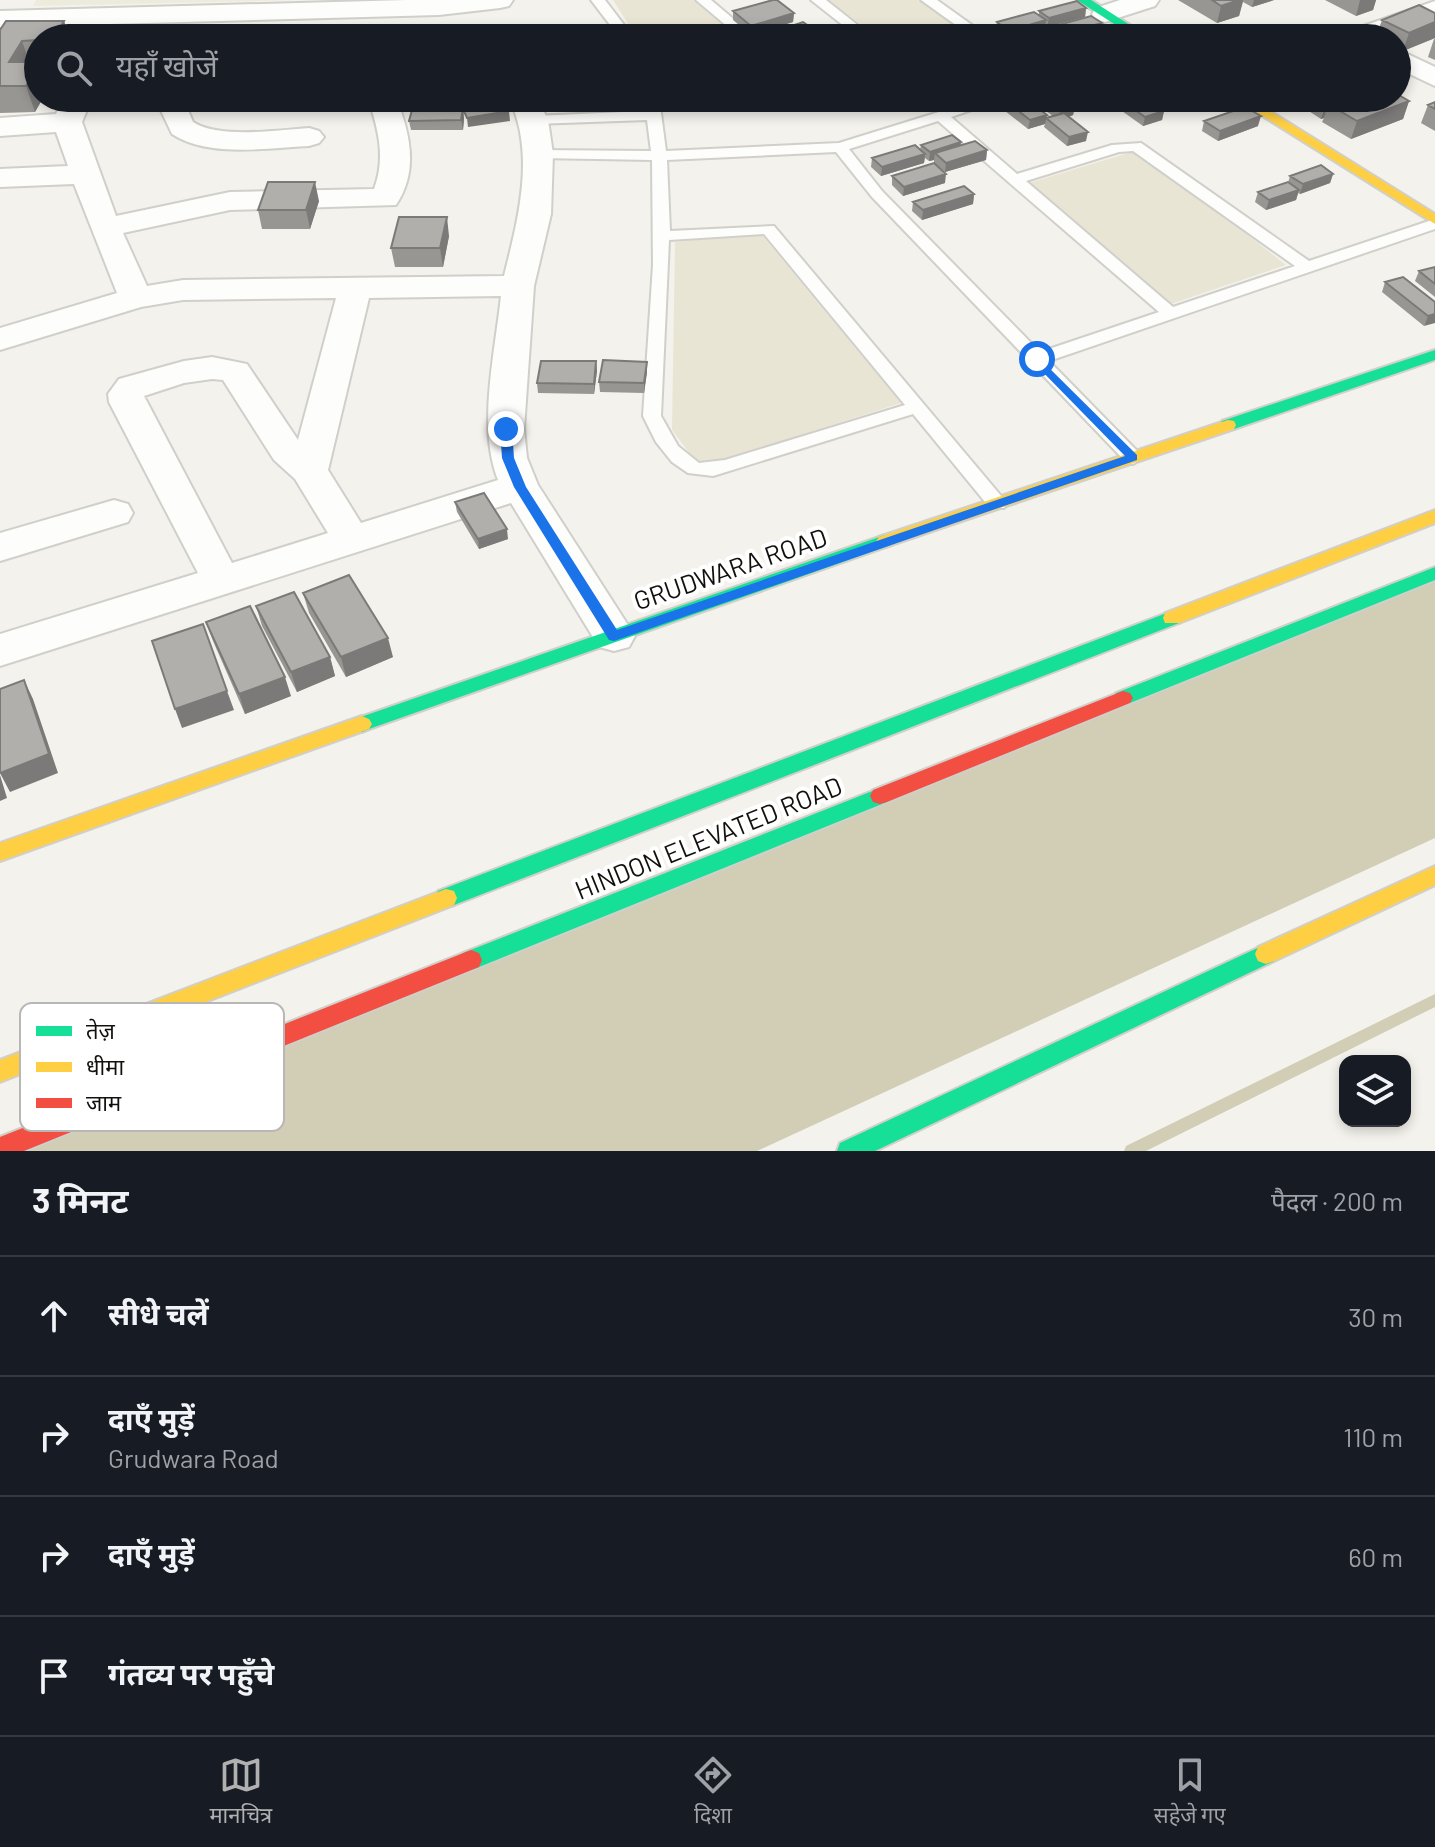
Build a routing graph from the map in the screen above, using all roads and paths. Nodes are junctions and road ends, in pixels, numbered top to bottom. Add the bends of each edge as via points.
1 (9, 0) edge
2 (598, 0) edge
3 (703, 0) edge
4 (818, 0) edge
5 (928, 0) edge
6 (1146, 0) edge
7 (1094, 7) edge
8 (482, 8) edge
9 (1435, 9) edge
10 (0, 19) edge
11 (74, 24) edge
12 (146, 24) edge
13 (616, 24) edge
14 (732, 24) edge
15 (849, 24) edge
16 (963, 24) edge
17 (1121, 24) edge
18 (1396, 24) edge
19 (1411, 65) edge
20 (1435, 78) edge
21 (64, 112) edge
22 (72, 112) edge
23 (176, 112) edge
24 (386, 112) edge
25 (530, 112) edge
26 (592, 112) edge
27 (654, 112) edge
28 (957, 112) edge
29 (1262, 112) edge
30 (654, 115) junction
31 (942, 117) junction
32 (0, 127) edge
33 (309, 137) dead end
34 (840, 147) junction
35 (538, 154) junction
36 (661, 156) junction
37 (85, 174) junction
38 (0, 178) edge
39 (1014, 180) junction
40 (1435, 222) edge
41 (105, 228) junction
42 (660, 236) junction
43 (1307, 267) junction
44 (518, 286) junction
45 (355, 287) junction
46 (136, 298) junction
47 (1171, 314) junction
48 (0, 339) edge
49 (1435, 355) edge
50 (1037, 359) junction
51 (917, 407) junction
52 (1133, 458) junction
53 (309, 470) junction
54 (520, 487) junction
55 (997, 503) junction
56 (114, 513) dead end
57 (1435, 516) edge
58 (352, 540) junction
59 (0, 547) edge
60 (1435, 573) edge
61 (222, 581) junction
62 (614, 636) junction
63 (0, 650) edge
64 (0, 852) edge
65 (1435, 875) edge
66 (176, 1003) edge
67 (284, 1035) edge
68 (20, 1063) edge
69 (0, 1071) edge
70 (45, 1131) edge
71 (0, 1149) edge
72 (849, 1151) edge

1 - 10 street
2 - 13 lane
3 - 14 lane
4 - 15 lane
5 - 16 lane
6 - 7 street
7 - 17 main road
8 - 12 street
9 - 18 street
10 - 11 street
19 - 20 street
21 - 32 street
22 - 37 street
23 - 33 street via 183,128 208,138
24 - 41 street via 396,149 385,198 230,201
25 - 35 street
26 - 30 lane
27 - 30 lane
28 - 31 lane
29 - 40 main road
30 - 36 lane
31 - 34 lane
31 - 39 lane
34 - 36 lane
34 - 50 lane via 877,194
35 - 36 lane
35 - 44 street via 535,214
36 - 42 lane
37 - 38 street
37 - 41 street
39 - 43 lane via 1136,146
39 - 47 lane
40 - 43 lane
41 - 46 street
42 - 51 lane via 768,229
42 - 51 lane via 652,416 684,464 704,471 730,465
43 - 47 lane
44 - 45 street
44 - 54 street via 506,429 508,458
45 - 46 street via 218,287
45 - 53 street
46 - 48 street
47 - 50 lane
49 - 52 main road, GRUDWARA ROAD
50 - 52 lane
51 - 55 lane
52 - 55 main road, GRUDWARA ROAD
53 - 58 street
53 - 61 street via 287,451 235,372 224,367 132,387 126,394
54 - 58 street
54 - 62 street
55 - 62 main road, GRUDWARA ROAD
56 - 59 street
57 - 66 main road, HINDON ELEVATED ROAD
58 - 61 street
60 - 67 main road, HINDON ELEVATED ROAD
61 - 63 street
62 - 64 main road, GRUDWARA ROAD
65 - 72 main road
68 - 69 main road, HINDON ELEVATED ROAD
70 - 71 main road, HINDON ELEVATED ROAD

